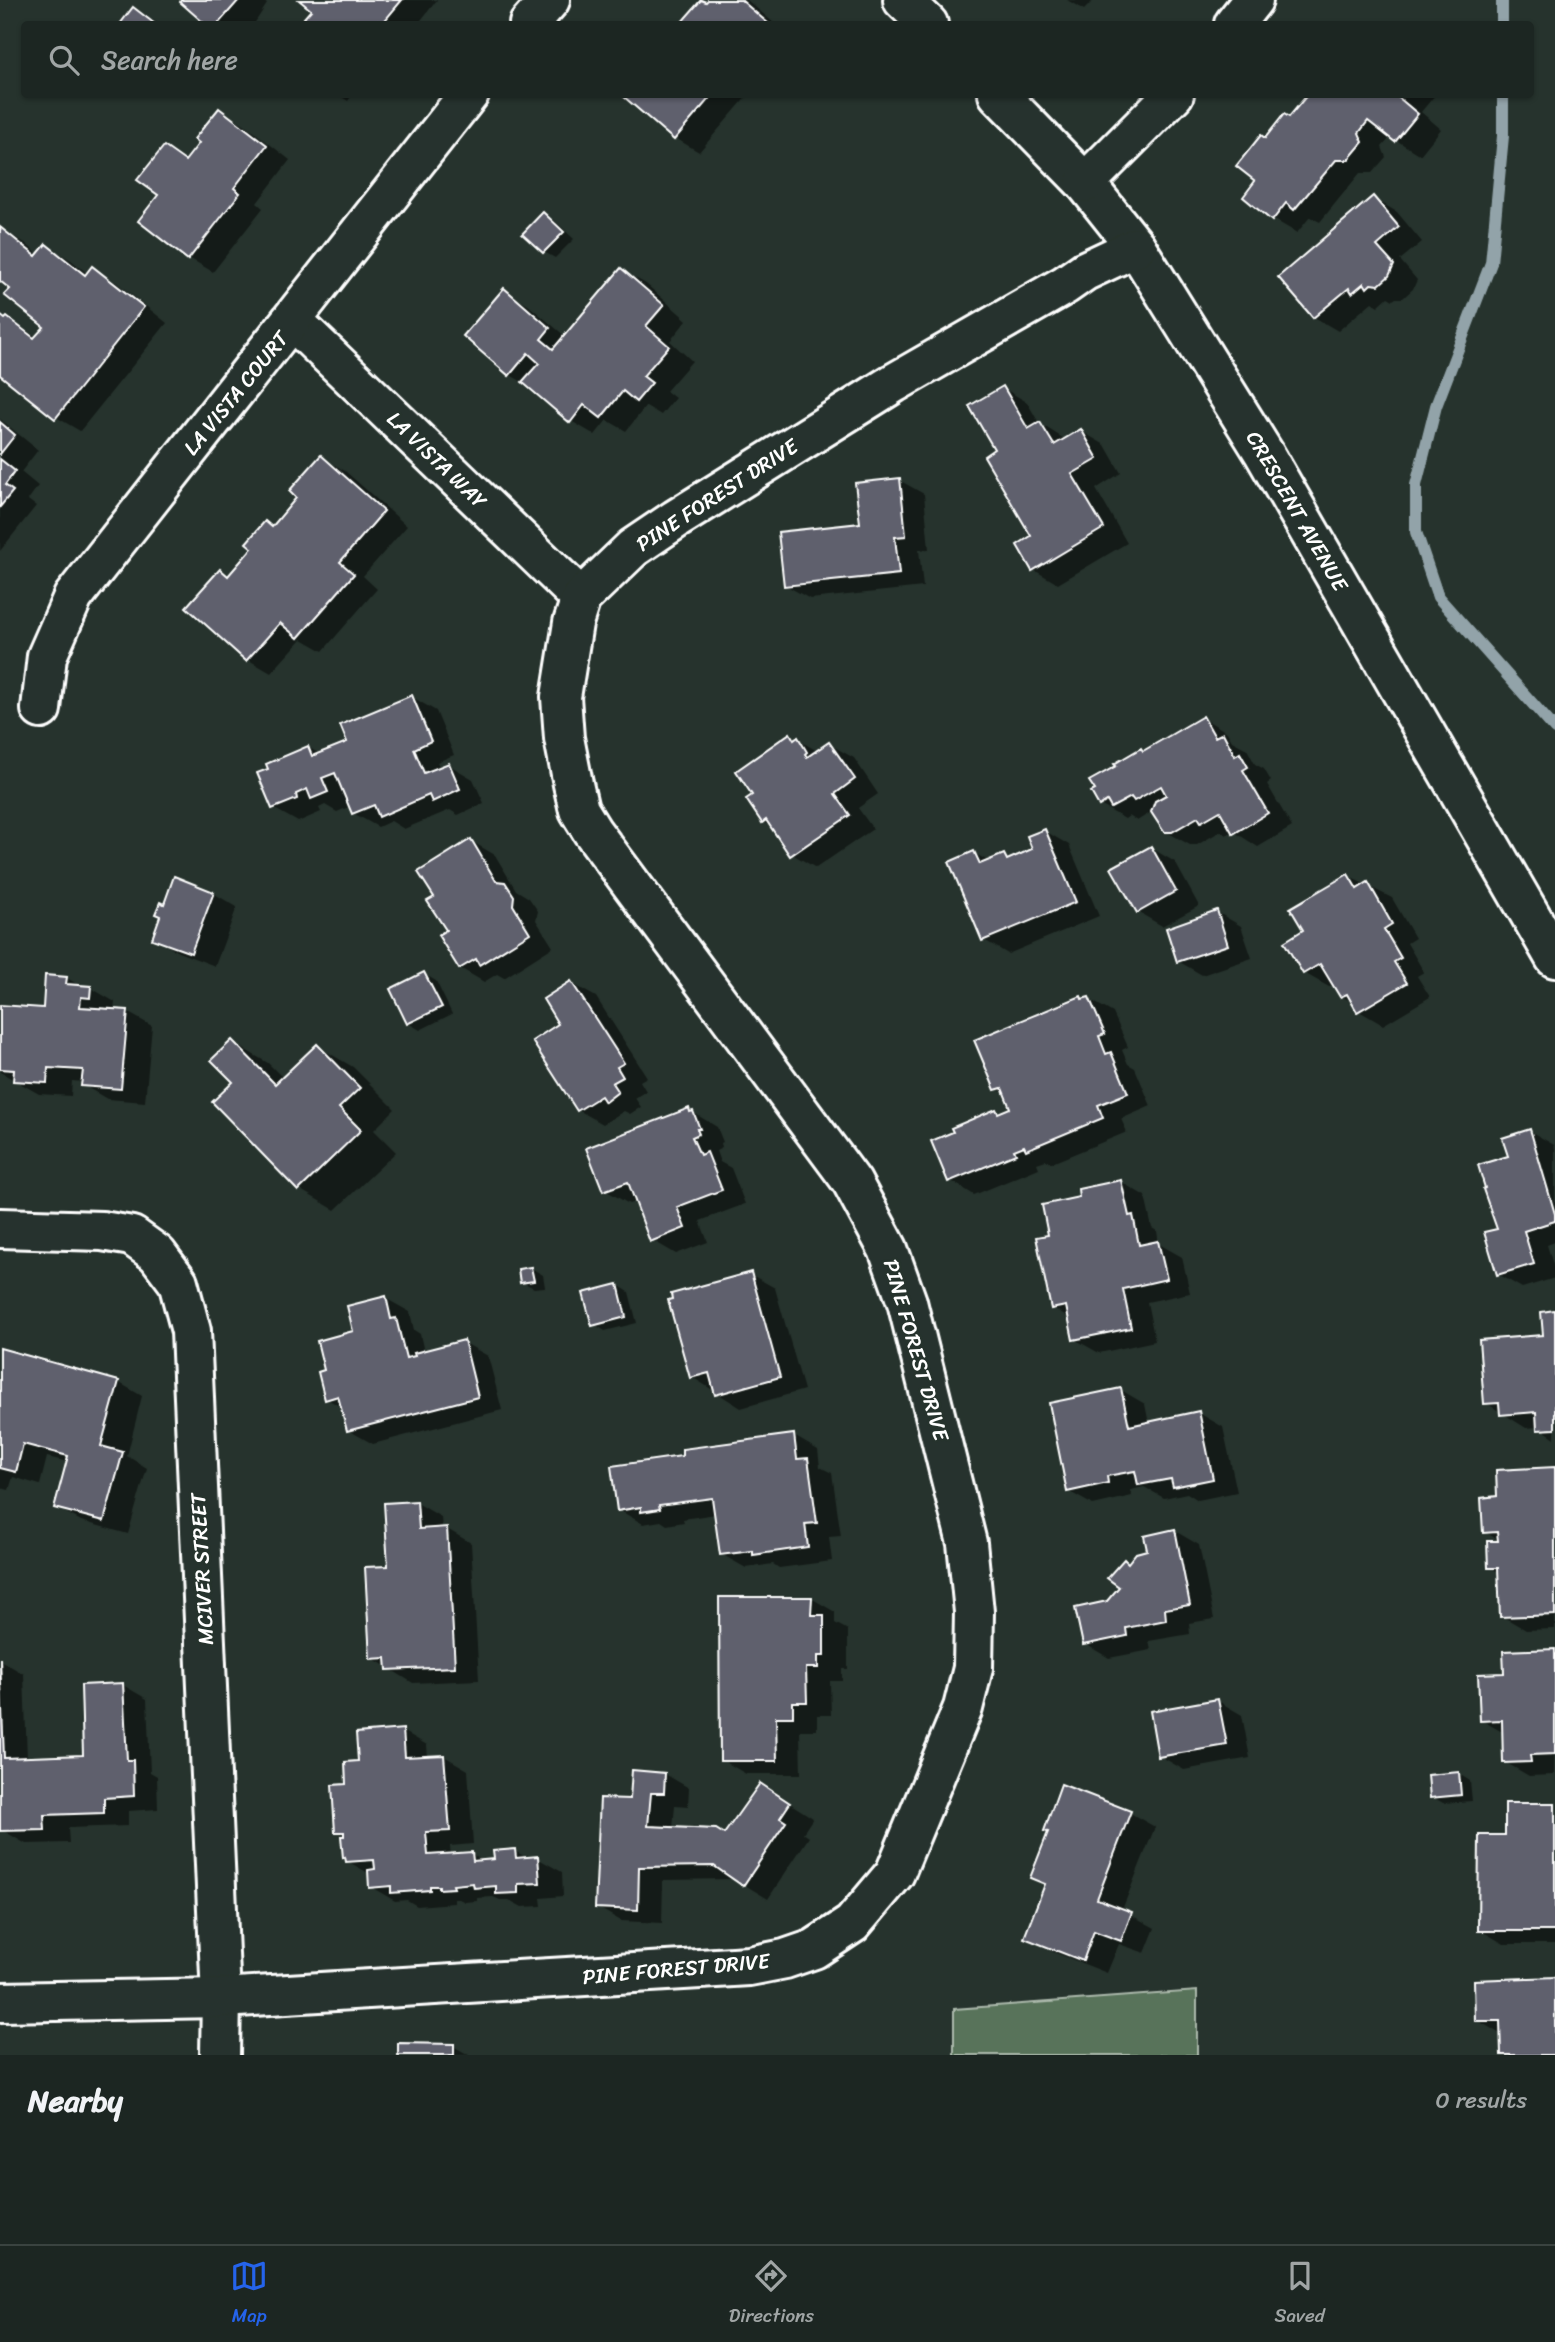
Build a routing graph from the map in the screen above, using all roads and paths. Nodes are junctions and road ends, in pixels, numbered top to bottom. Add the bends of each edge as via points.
1 (550, 0) edge
2 (903, 0) edge
3 (1253, 0) edge
4 (532, 21) edge
5 (925, 21) edge
6 (1236, 21) edge
7 (466, 98) edge
8 (1002, 98) edge
9 (1170, 98) edge
10 (1085, 183) junction
11 (1136, 247) junction
12 (293, 321) junction
13 (581, 598) junction
14 (41, 709) dead end
15 (1555, 958) edge
16 (0, 1228) edge
17 (221, 1998) junction
18 (0, 2001) edge
19 (220, 2055) edge

1 - 4 street
2 - 5 street
3 - 6 street
7 - 12 street, LA VISTA COURT
8 - 10 street, CRESCENT AVENUE
9 - 10 street
10 - 11 street, CRESCENT AVENUE
11 - 13 street, PINE FOREST DRIVE via 1085,271 894,383 676,519 633,548
11 - 15 street, CRESCENT AVENUE via 1264,453
12 - 13 street, LA VISTA WAY
12 - 14 street, LA VISTA COURT via 74,597 47,656
13 - 17 street, PINE FOREST DRIVE via 561,697 579,810 852,1182 888,1249 907,1302 967,1543 974,1612 973,1668 963,1708 895,1874 852,1924 814,1949 785,1959 713,1969
16 - 17 street, MCIVER STREET via 132,1236 157,1254 178,1282 191,1331
17 - 18 street, PINE FOREST DRIVE
17 - 19 street, MCIVER STREET

